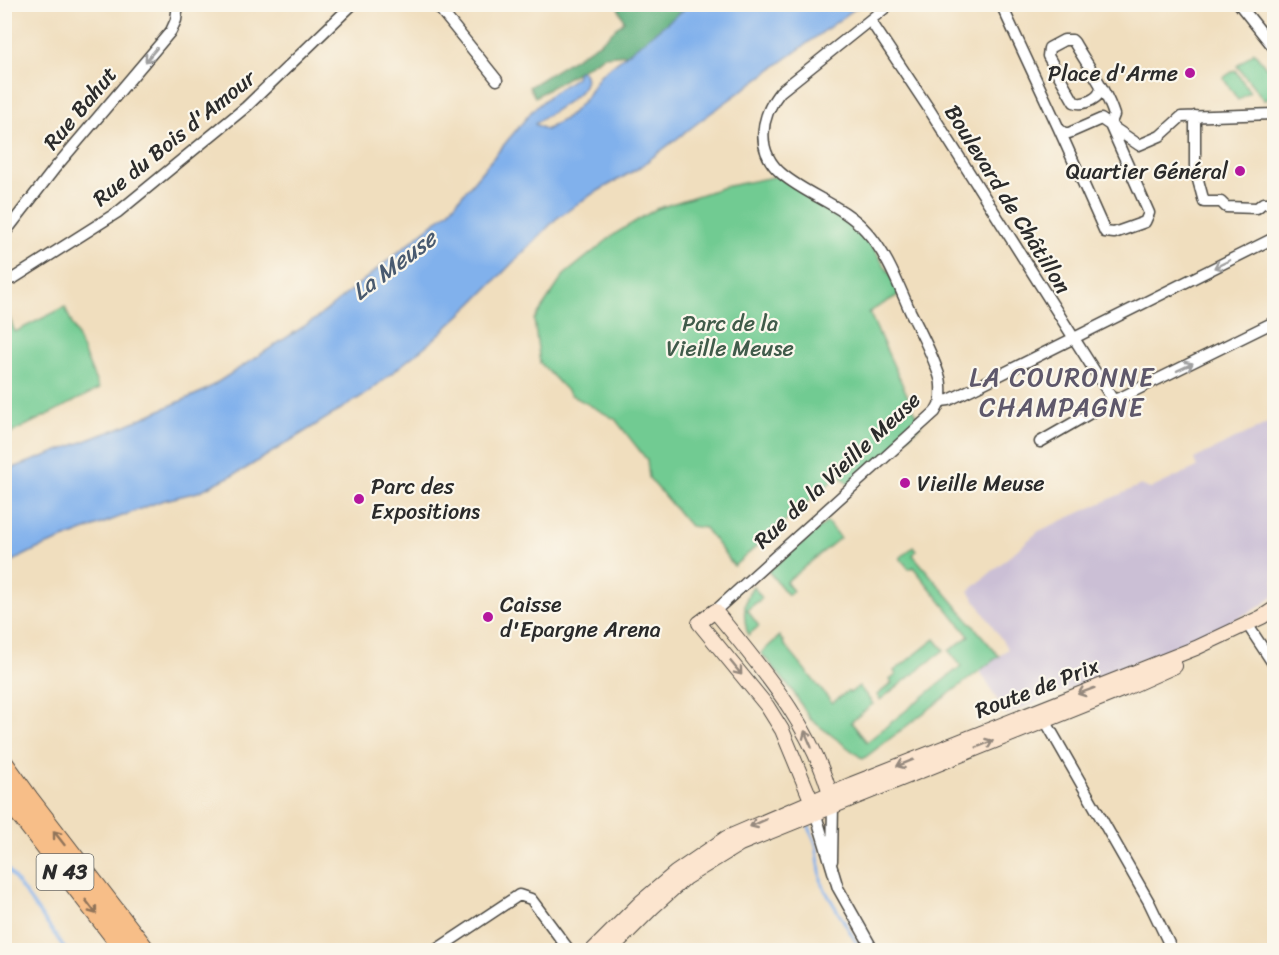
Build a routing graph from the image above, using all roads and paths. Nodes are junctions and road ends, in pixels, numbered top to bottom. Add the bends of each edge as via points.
1 (178, 4) edge
2 (353, 4) edge
3 (436, 4) edge
4 (890, 4) edge
5 (1001, 4) edge
6 (1239, 4) edge
7 (870, 20) junction
8 (1275, 48) edge
9 (497, 80) dead end
10 (1101, 87) junction
11 (1275, 114) edge
12 (1195, 116) junction
13 (1110, 125) junction
14 (1059, 129) junction
15 (1275, 203) edge
16 (4, 234) edge
17 (1275, 238) edge
18 (4, 281) edge
19 (1275, 322) edge
20 (1072, 339) junction
21 (1113, 400) junction
22 (941, 401) junction
23 (1040, 442) dead end
24 (1275, 609) edge
25 (715, 611) junction
26 (1275, 619) edge
27 (1249, 628) junction
28 (1275, 665) edge
29 (1042, 715) junction
30 (4, 763) edge
31 (4, 794) edge
32 (832, 799) junction
33 (813, 806) junction
34 (832, 871) junction
35 (124, 951) edge
36 (146, 951) edge
37 (436, 951) edge
38 (569, 951) edge
39 (593, 951) edge
40 (610, 951) edge
41 (873, 951) edge
42 (1172, 951) edge

1 -> 16 street, Rue Bahut via 171,31
2 - 18 street, Rue du Bois d'Amour via 246,107 118,212
3 - 9 street
4 - 7 street
5 - 14 street
6 - 8 street
7 - 20 street, Boulevard de Châtillon
7 - 22 street via 780,92 763,122 763,140 773,165 783,175 846,213 868,233 894,276 932,356 940,379
10 - 10 street via 1072,40 1049,48 1048,56 1074,102 1081,104 1098,96
10 - 13 street via 1114,115
11 - 12 street
12 - 13 street via 1181,117 1160,136 1139,145
12 - 15 street via 1195,169 1204,202 1257,208 1263,203
13 - 14 street via 1101,119 1069,133
13 - 14 street via 1149,213 1145,222 1114,233 1105,232
17 -> 20 street, Rue de la Vieille Meuse
21 -> 19 street
20 - 21 street, Boulevard de Châtillon
20 - 22 street, Rue de la Vieille Meuse
21 - 23 street
22 - 25 street, Rue de la Vieille Meuse via 934,412
24 - 27 main road, Route de Prix
32 -> 25 main road via 799,722 778,688
25 -> 33 main road, Rue de la Vieille Meuse via 699,623 777,722
26 - 27 main road, Route de Prix
27 - 28 street
27 - 29 main road, Route de Prix via 1124,689
29 - 32 main road, Route de Prix
29 - 42 street via 1149,902
36 -> 30 highway, N 43
31 -> 35 highway, N 43
32 - 33 main road, Route de Prix
32 - 34 street
33 - 34 street
33 -> 39 main road, Route de Prix via 726,838 642,901
33 - 40 main road, Route de Prix via 686,878
34 - 41 street
37 - 38 street via 519,895 531,898

